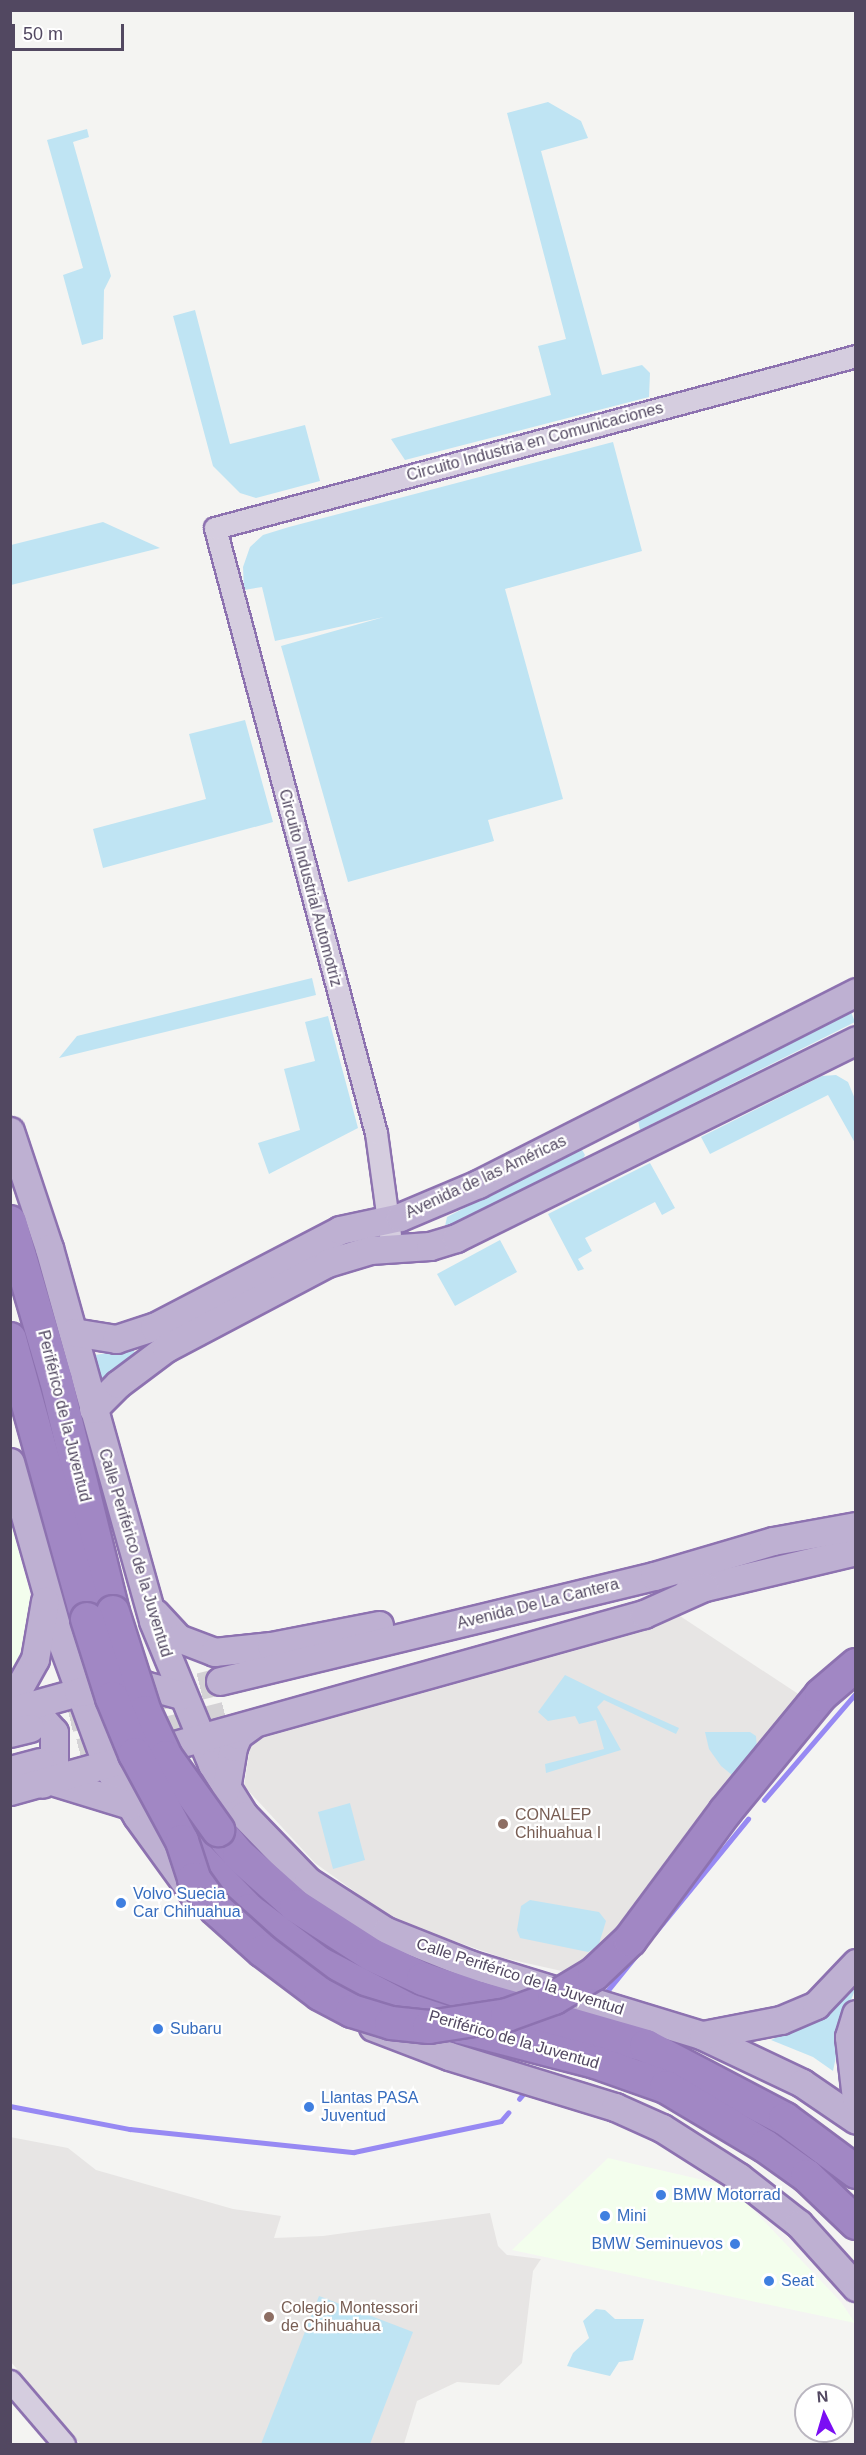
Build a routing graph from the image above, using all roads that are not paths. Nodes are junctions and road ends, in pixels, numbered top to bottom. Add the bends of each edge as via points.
1 (855, 356) edge
2 (215, 528) joint
3 (855, 992) edge
4 (855, 1040) edge
5 (599, 1123) junction
6 (10, 1131) edge
7 (618, 1158) junction
8 (387, 1220) junction
9 (10, 1222) edge
10 (392, 1250) junction
11 (73, 1332) junction
12 (160, 1337) junction
13 (10, 1339) edge
14 (93, 1409) junction
15 (10, 1462) edge
16 (855, 1526) edge
17 (855, 1551) edge
18 (654, 1576) junction
19 (46, 1591) junction
20 (150, 1610) junction
21 (100, 1616) junction
22 (57, 1629) junction
23 (855, 1665) edge
24 (220, 1681) tunnel mouth
25 (78, 1692) junction
26 (182, 1695) junction
27 (16, 1717) edge
28 (241, 1719) junction
29 (200, 1738) junction
30 (107, 1766) junction
31 (10, 1770) edge
32 (44, 1776) junction
33 (225, 1786) junction
34 (10, 1791) edge
35 (133, 1810) junction
36 (182, 1842) junction
37 (855, 1963) edge
38 (855, 2014) edge
39 (701, 2035) junction
40 (855, 2098) edge
41 (855, 2120) edge
42 (855, 2172) edge
43 (855, 2223) edge
44 (855, 2287) edge
45 (10, 2381) edge
46 (64, 2445) edge

1 - 2 street, Circuito Industria en Comunicaciones
2 - 8 street, Circuito Industrial Automotriz via 376,1133
3 - 5 main road, Avenida de las Américas
4 - 7 main road, Avenida de las Américas
5 - 7 main road
5 - 8 main road, Avenida de las Américas via 440,1202
6 - 11 main road, Calle Periférico de la Juventud
7 - 10 main road, Avenida de las Américas via 456,1238
8 - 10 street, Circuito Industrial Automotriz
8 - 12 main road, Avenida de las Américas via 340,1230
9 - 21 highway, Periférico de la Juventud via 56,1380
10 - 12 main road, Avenida de las Américas via 347,1255
11 - 12 main road, Avenida de las Américas via 116,1339
11 - 14 main road, Calle Periférico de la Juventud
12 - 14 main road, Avenida de las Américas
13 - 21 highway, Periférico de la Juventud
14 - 20 main road, Calle Periférico de la Juventud
15 - 19 main road
16 - 18 main road, Avenida De La Cantera via 774,1541
17 - 28 main road via 704,1587 644,1614
18 - 20 main road via 602,1580 271,1646 214,1652 178,1638
18 - 24 main road, Avenida De La Cantera
19 - 22 main road
19 - 27 main road via 35,1659
20 - 22 main road via 132,1643 100,1654 86,1652
20 - 26 main road, Calle Periférico de la Juventud
21 - 36 highway, bridge via 135,1754
21 - 42 highway, Periférico de la Juventud, bridge via 166,1757 239,1855 296,1906 372,1955 423,1979 587,2026 656,2051 785,2119
22 - 25 main road
23 - 36 highway, bridge via 821,1695 725,1812 630,1940 594,1974 554,1998 507,2015 429,2027 391,2024 352,2011 320,1994 215,1908 194,1879
25 - 26 main road via 144,1685
25 - 27 main road
25 - 30 main road
26 - 29 main road, Calle Periférico de la Juventud
27 - 32 main road via 45,1718 54,1732 54,1764
28 - 29 main road
28 - 33 main road
29 - 30 main road
29 - 33 main road, Calle Periférico de la Juventud
30 - 32 main road
30 - 35 main road
31 - 32 main road
32 - 34 main road
32 - 35 main road
33 - 35 main road via 203,1773 163,1772 149,1782
33 - 39 main road, Calle Periférico de la Juventud via 244,1815 308,1881 386,1930 459,1960
35 - 44 main road via 202,1906 225,1930 289,1980 351,2017 416,2045 615,2107 662,2128 739,2178 799,2224
36 - 43 highway, Periférico de la Juventud via 249,1910 328,1968 409,2010 595,2062 666,2087 807,2176
37 - 39 main road via 842,1982 816,2005 782,2020
38 - 40 main road via 849,2037
39 - 41 main road, Calle Periférico de la Juventud via 802,2083
45 - 46 street

